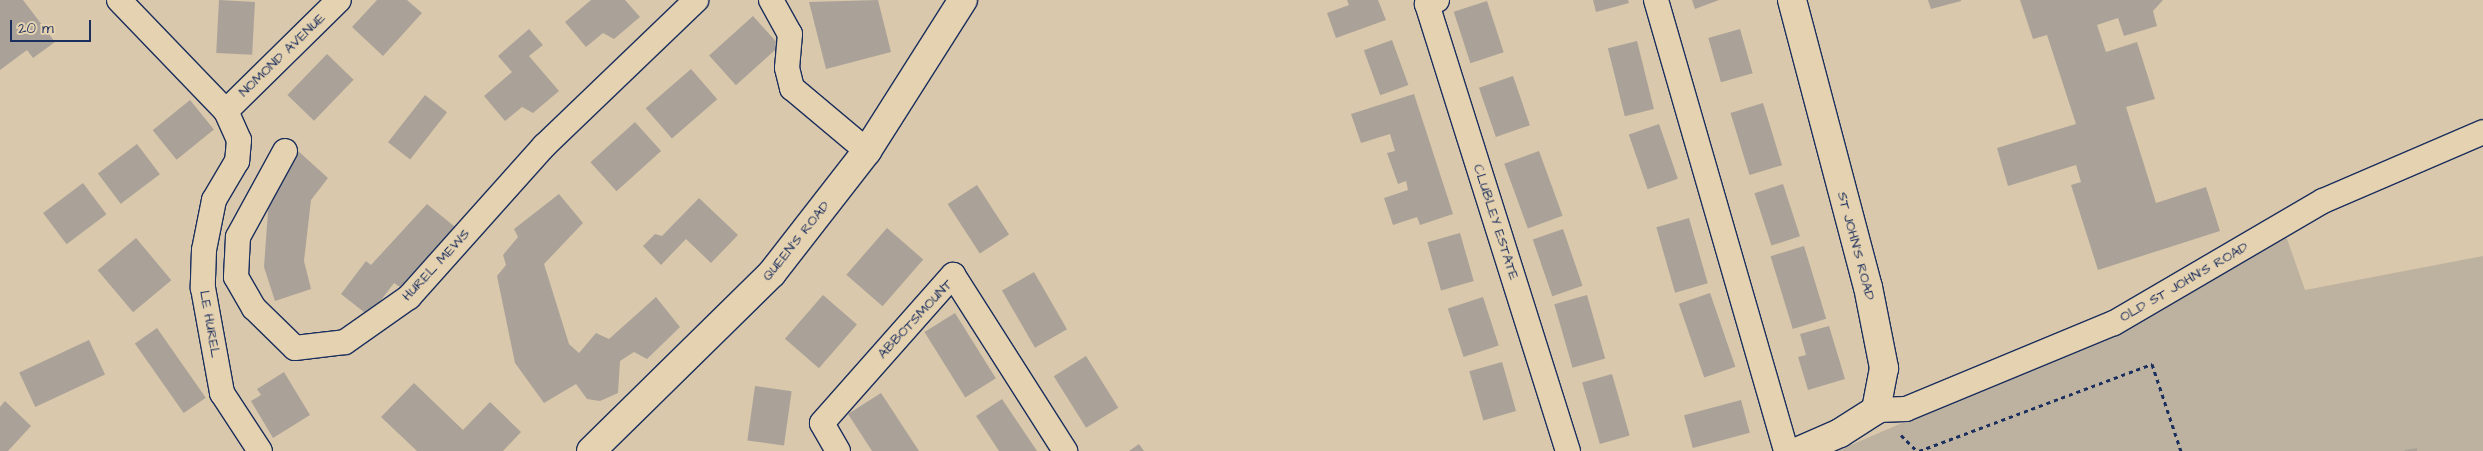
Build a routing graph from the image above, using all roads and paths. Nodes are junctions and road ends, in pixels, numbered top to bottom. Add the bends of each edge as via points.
1 (119, 0) edge
2 (339, 0) edge
3 (696, 0) edge
4 (770, 0) edge
5 (963, 0) edge
6 (1438, 0) edge
7 (1656, 0) edge
8 (1792, 0) edge
9 (226, 111) junction
10 (2483, 132) edge
11 (285, 151) dead end
12 (867, 151) junction
13 (1876, 410) junction
14 (260, 451) edge
15 (591, 451) edge
16 (838, 451) edge
17 (1065, 451) edge
18 (1568, 451) edge
19 (1786, 451) edge
20 (1799, 451) edge
21 (1918, 451) edge
22 (2181, 451) edge

1 - 9 street, LE HUREL
2 - 9 street, NOMOND AVENUE
3 - 11 street, HUREL MEWS via 544,146 409,297 345,342 295,348 254,308 236,278 238,237
4 - 12 street via 790,34 787,68 792,88
5 - 12 main road, QUEEN'S ROAD
6 - 18 street, CLUBLEY ESTATE via 1427,4
7 - 19 street
8 - 13 main road, ST JOHN'S ROAD via 1868,287 1884,368
9 - 14 street, LE HUREL via 239,140 237,161 214,200 204,250 203,288 222,393
10 - 13 street, OLD ST JOHN'S ROAD via 2323,201 2114,323 1906,409
12 - 15 main road, QUEEN'S ROAD via 772,274
13 - 20 main road via 1840,433
16 - 17 street, ABBOTSMOUNT via 822,423 953,275
21 - 22 path via 2152,364

